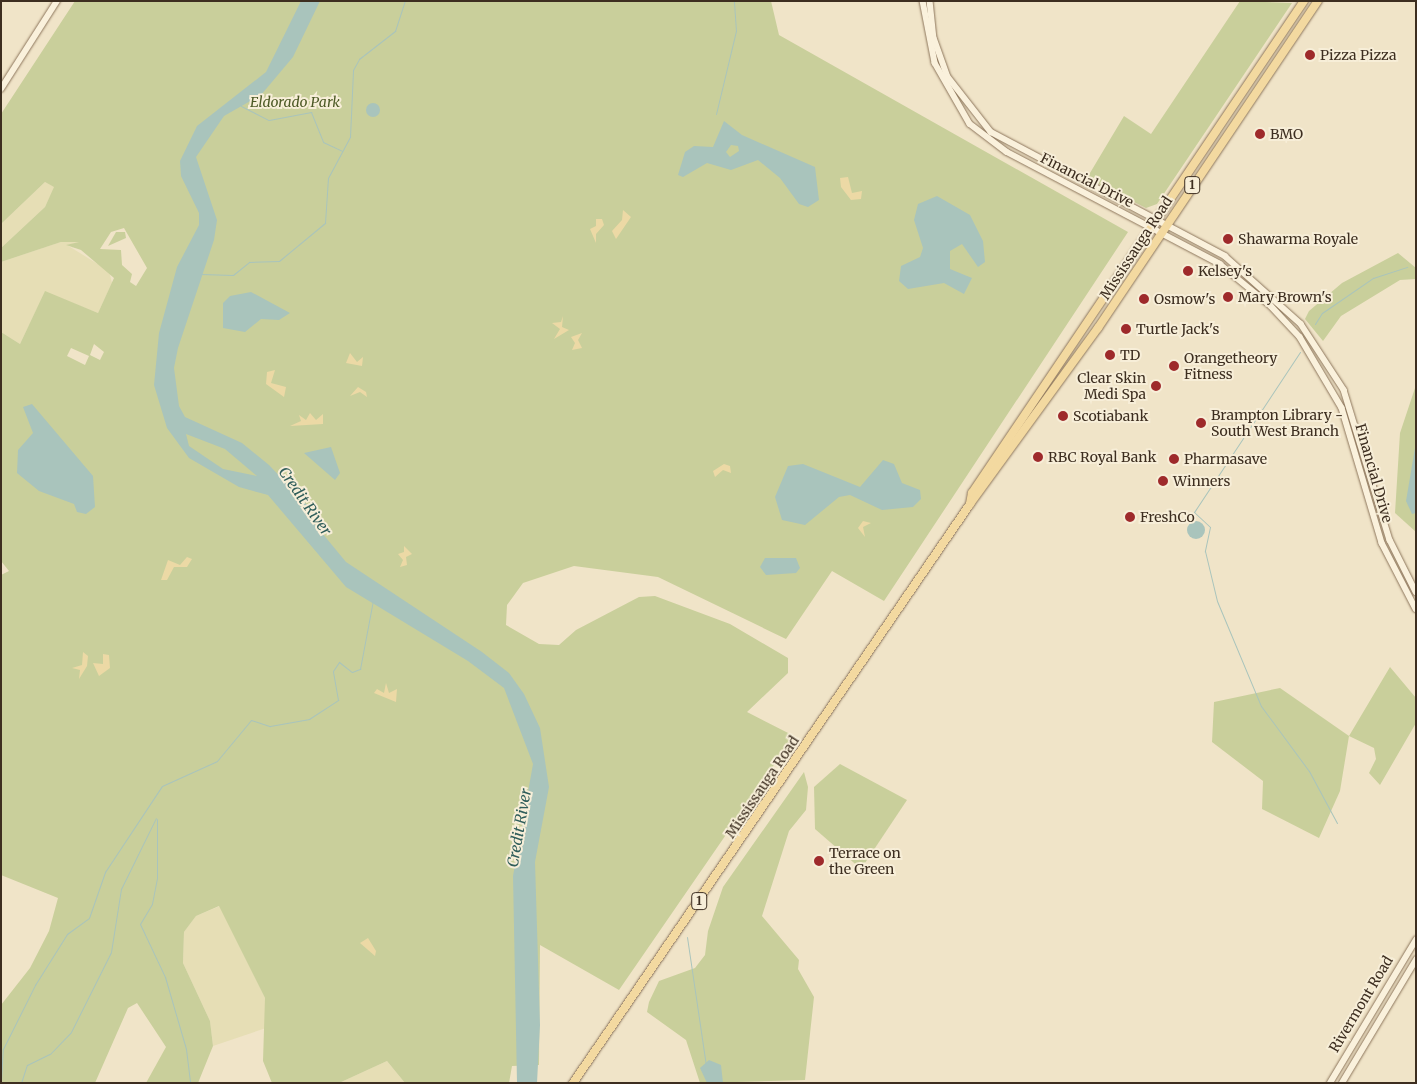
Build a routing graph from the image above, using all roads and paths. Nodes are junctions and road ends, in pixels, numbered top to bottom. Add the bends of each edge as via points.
1 (57, 1) edge
2 (923, 1) edge
3 (930, 1) edge
4 (1304, 1) edge
5 (1318, 1) edge
6 (1, 89) edge
7 (1159, 227) junction
8 (970, 504) junction
9 (1416, 592) edge
10 (1416, 609) edge
11 (1416, 940) edge
12 (1416, 960) edge
13 (573, 1083) edge
14 (1330, 1083) edge
15 (1342, 1083) edge

1 - 6 street
2 - 7 street, Financial Drive via 928,41 942,80 970,124 1007,152
3 - 7 street, Financial Drive via 944,68 978,120 1014,147
4 - 7 main road, Mississauga Road / 1
5 - 7 main road, Mississauga Road / 1
7 - 8 main road, Mississauga Road / 1 via 1098,328
7 - 8 main road, Mississauga Road / 1 via 972,493
7 - 9 street, Financial Drive via 1238,266 1283,304 1326,358 1352,410 1390,540
7 - 10 street, Financial Drive via 1233,273 1281,315 1311,352 1345,416 1382,543
8 - 13 main road, Mississauga Road / 1
11 - 14 street, Rivermont Road
12 - 15 street, Rivermont Road

